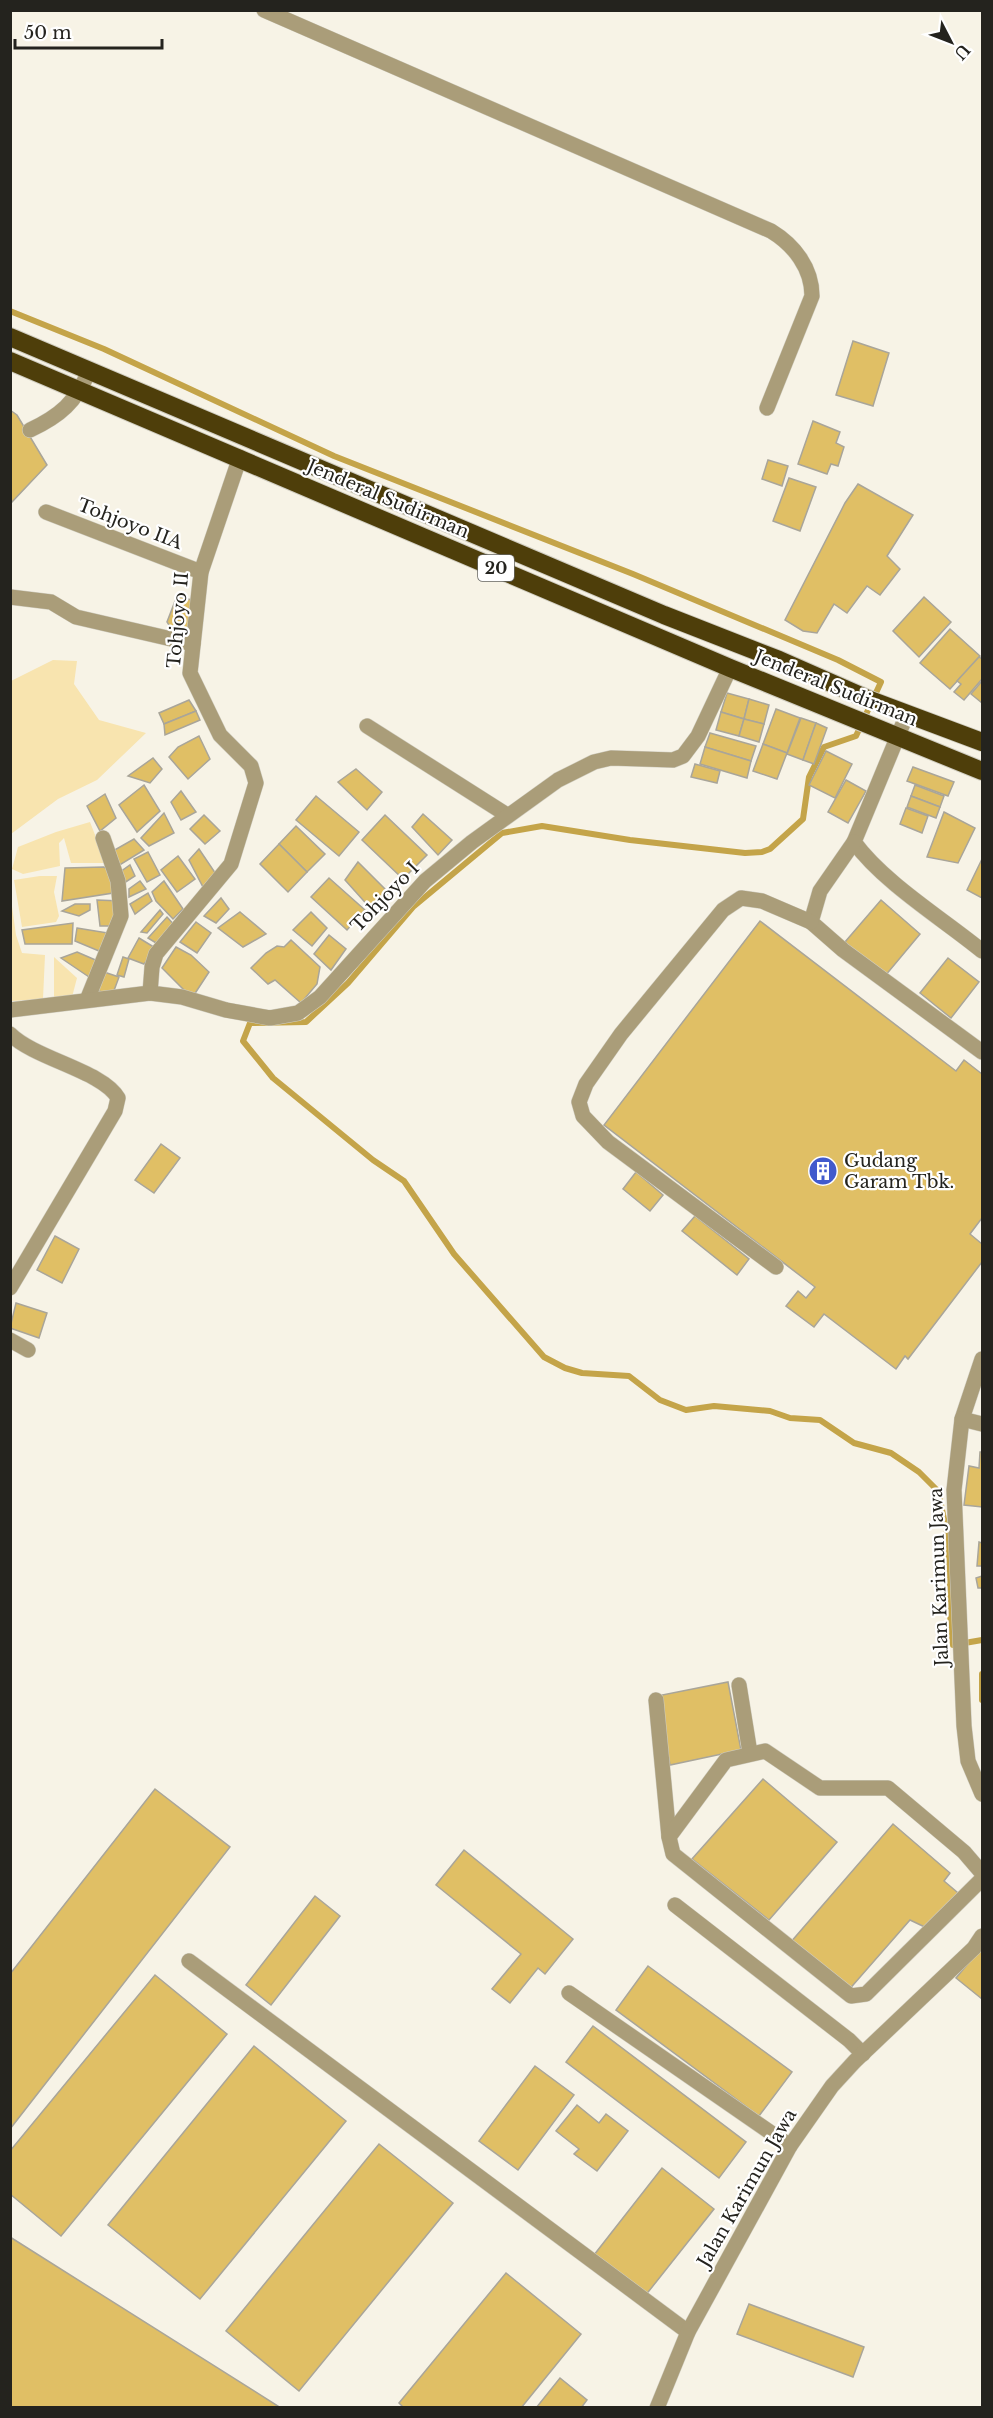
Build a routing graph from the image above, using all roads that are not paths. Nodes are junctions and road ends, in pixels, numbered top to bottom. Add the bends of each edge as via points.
1 (264, 10) edge
2 (10, 337) edge
3 (10, 362) edge
4 (89, 371) junction
5 (80, 391) junction
6 (766, 408) dead end
7 (30, 430) dead end
8 (240, 457) junction
9 (406, 504) junction
10 (46, 512) dead end
11 (397, 526) junction
12 (201, 572) junction
13 (10, 597) edge
14 (193, 644) junction
15 (779, 660) junction
16 (730, 668) junction
17 (770, 684) junction
18 (907, 714) junction
19 (367, 726) dead end
20 (898, 736) junction
21 (982, 742) edge
22 (982, 771) edge
23 (507, 815) junction
24 (103, 838) dead end
25 (854, 842) junction
26 (811, 922) junction
27 (982, 951) edge
28 (150, 993) junction
29 (87, 1000) junction
30 (10, 1010) edge
31 (10, 1034) edge
32 (982, 1052) edge
33 (776, 1267) dead end
34 (10, 1288) edge
35 (10, 1340) edge
36 (28, 1350) dead end
37 (982, 1359) edge
38 (962, 1419) junction
39 (982, 1424) edge
40 (739, 1685) dead end
41 (656, 1700) dead end
42 (750, 1753) junction
43 (982, 1791) edge
44 (669, 1837) junction
45 (982, 1873) edge
46 (982, 1880) edge
47 (675, 1905) dead end
48 (982, 1936) edge
49 (189, 1962) dead end
50 (569, 1993) dead end
51 (863, 2054) junction
52 (790, 2146) junction
53 (688, 2332) junction
54 (657, 2408) edge

1 - 6 street via 785,240 796,250 812,284 812,296
2 - 4 highway, Jenderal Sudirman / 20
3 - 5 highway, Jenderal Sudirman / 20
4 - 5 street
4 - 9 highway, Jenderal Sudirman / 20
5 - 7 street via 63,412
5 - 8 highway, Jenderal Sudirman / 20
8 - 11 highway, Jenderal Sudirman / 20
8 - 12 street, Tohjoyo II
9 - 11 highway
9 - 15 highway, Jenderal Sudirman / 20
10 - 12 street, Tohjoyo IIA
11 - 16 highway, Jenderal Sudirman / 20
12 - 14 street, Tohjoyo II
13 - 14 street via 51,602 76,617
14 - 28 street, Tohjoyo II via 190,673 195,686 220,735 251,766 256,783 231,864 156,954
15 - 17 highway
15 - 18 highway, Jenderal Sudirman / 20
16 - 17 highway, Jenderal Sudirman / 20
16 - 23 street, Tohjoyo I via 698,736 682,756 673,760 611,758 594,762 558,780
17 - 20 highway, Jenderal Sudirman / 20
18 - 20 street
18 - 21 highway, Jenderal Sudirman / 20
19 - 23 street
20 - 22 highway, Jenderal Sudirman / 20
20 - 25 street
23 - 28 street, Tohjoyo I via 408,897 320,997 298,1013 270,1018
24 - 29 street via 118,881 121,916
25 - 26 street via 820,891
25 - 27 street via 891,879
26 - 32 street
26 - 33 street via 762,901 741,898 723,910 621,1034 586,1084 579,1102 583,1116 608,1142
28 - 29 street, Tohjoyo I
29 - 30 street, Tohjoyo I
31 - 34 street via 30,1049 109,1089 118,1098 115,1112
35 - 36 street
37 - 38 street, Jalan Karimun Jawa
38 - 39 street
38 - 43 street, Jalan Karimun Jawa via 954,1490 964,1726 968,1761
40 - 42 street
41 - 44 street
42 - 44 street via 726,1760
42 - 45 street via 765,1751 820,1788 888,1788 964,1852
44 - 46 street via 673,1854 851,1996 866,1994
47 - 51 street
48 - 51 street, Jalan Karimun Jawa
49 - 53 street
50 - 52 street
51 - 52 street, Jalan Karimun Jawa via 832,2086
52 - 53 street, Jalan Karimun Jawa
53 - 54 street, Jalan Karimun Jawa

